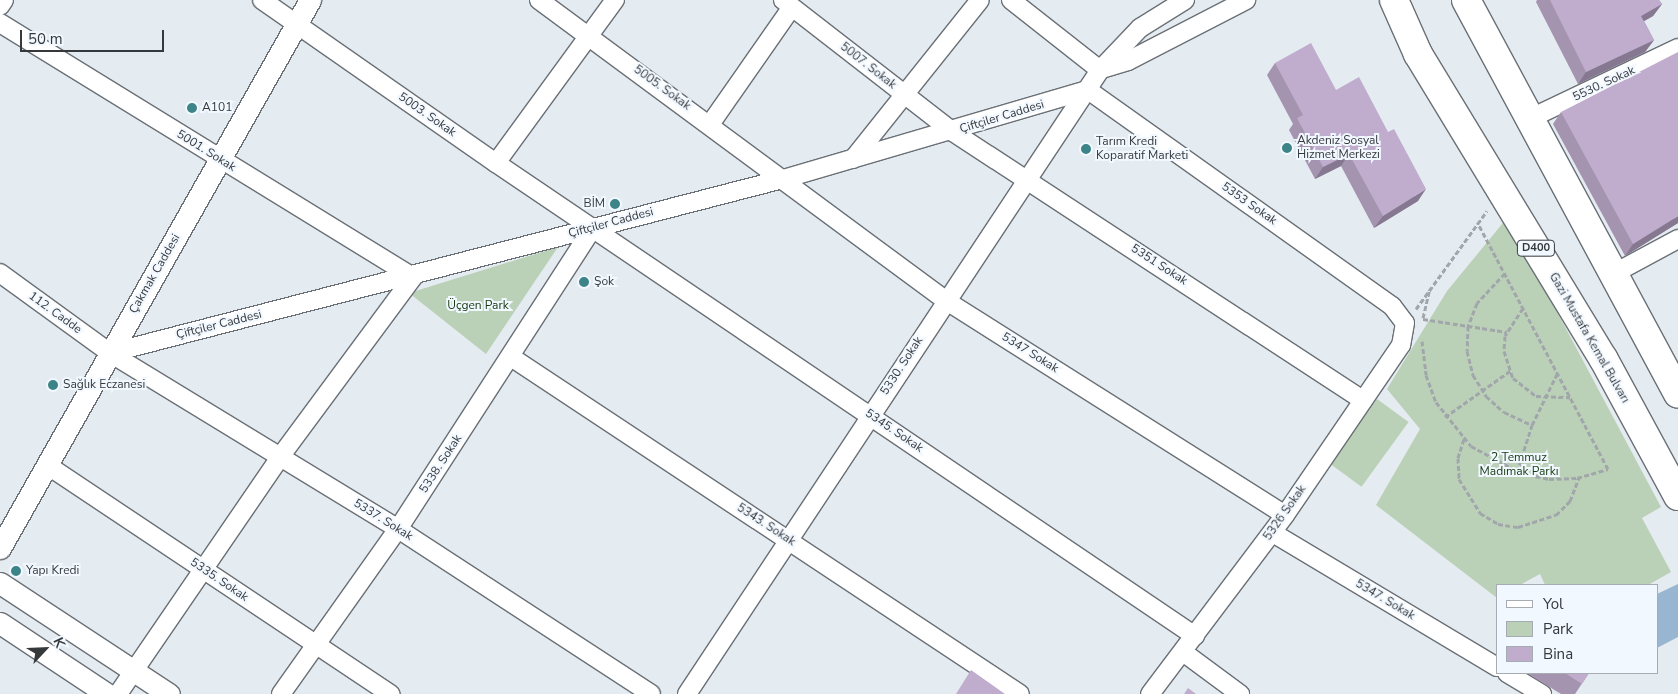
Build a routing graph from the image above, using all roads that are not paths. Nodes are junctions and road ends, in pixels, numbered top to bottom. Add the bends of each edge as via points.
1 (4, 0) edge
2 (262, 0) edge
3 (310, 0) edge
4 (539, 0) edge
5 (615, 0) edge
6 (980, 0) edge
7 (1011, 0) edge
8 (1185, 0) edge
9 (1246, 0) edge
10 (1394, 0) edge
11 (1466, 0) edge
12 (788, 3) edge
13 (0, 6) edge
14 (0, 23) edge
15 (296, 24) junction
16 (590, 36) junction
17 (1678, 48) edge
18 (1100, 70) junction
19 (1088, 90) junction
20 (906, 95) junction
21 (1529, 119) junction
22 (711, 123) junction
23 (953, 132) junction
24 (853, 159) junction
25 (219, 160) junction
26 (496, 163) junction
27 (783, 179) junction
28 (1029, 180) junction
29 (593, 228) junction
30 (1678, 239) edge
31 (0, 273) edge
32 (1613, 274) junction
33 (414, 276) junction
34 (945, 300) junction
35 (1405, 323) joint
36 (110, 353) junction
37 (510, 357) junction
38 (1678, 392) edge
39 (1363, 400) junction
40 (870, 415) junction
41 (280, 457) junction
42 (47, 465) junction
43 (1678, 496) edge
44 (1286, 514) junction
45 (398, 529) junction
46 (1272, 533) junction
47 (788, 539) junction
48 (0, 548) edge
49 (202, 568) junction
50 (0, 583) edge
51 (0, 622) edge
52 (1195, 636) junction
53 (316, 645) junction
54 (1183, 652) junction
55 (1496, 666) edge
56 (131, 669) junction
57 (1509, 674) edge
58 (107, 694) edge
59 (118, 694) edge
60 (169, 694) edge
61 (281, 694) edge
62 (391, 694) edge
63 (651, 694) edge
64 (687, 694) edge
65 (1020, 694) edge
66 (1150, 694) edge
67 (1240, 694) edge
68 (1542, 694) edge

1 - 13 street
2 - 15 street, 5003. Sokak
3 - 15 street, Çakmak Caddesi
4 - 16 street, 5005. Sokak
5 - 16 street
6 - 20 street
7 - 18 street
8 - 18 street via 1140,28
9 - 18 street via 1128,61
10 - 43 highway, Gazi Mustafa Kemal Bulvarı / D400 via 1418,54 1603,358
11 - 21 highway
12 - 20 street, 5007. Sokak
12 - 22 street
14 - 25 street, 5001. Sokak
15 - 25 street, Çakmak Caddesi
15 - 26 street, 5003. Sokak
16 - 22 street, 5005. Sokak
16 - 26 street
17 - 21 street, 5530. Sokak
18 - 19 street
19 - 23 street, Çiftçiler Caddesi
19 - 28 street, 5330. Sokak
19 - 35 street, 5353 Sokak via 1392,306
20 - 23 street, 5007. Sokak
20 - 24 street
21 - 32 highway
22 - 27 street, 5005. Sokak
23 - 24 street, Çiftçiler Caddesi
23 - 28 street, 5351 Sokak
24 - 27 street, Çiftçiler Caddesi
25 - 33 street, 5001. Sokak
25 - 36 street, Çakmak Caddesi
26 - 29 street, 5003. Sokak
27 - 29 street, Çiftçiler Caddesi
27 - 34 street, 5347 Sokak
28 - 34 street, 5330. Sokak
28 - 39 street, 5351 Sokak
29 - 33 street, Çiftçiler Caddesi
29 - 37 street, 5338. Sokak
29 - 40 street, 5345. Sokak
30 - 32 street
31 - 36 street, 112. Cadde
32 - 38 highway
33 - 36 street, Çiftçiler Caddesi
33 - 41 street
34 - 40 street, 5330. Sokak
34 - 44 street, 5347 Sokak
35 - 39 street, 5326 Sokak via 1401,345
36 - 41 street, 5337. Sokak
36 - 42 street, Çakmak Caddesi
37 - 45 street, 5338. Sokak
37 - 47 street, 5343. Sokak
39 - 44 street, 5326 Sokak
40 - 47 street, 5330. Sokak
40 - 52 street, 5345. Sokak
41 - 45 street, 5337. Sokak
41 - 49 street
42 - 48 street, Çakmak Caddesi
42 - 49 street, 5335. Sokak
44 - 46 street, 5326 Sokak
45 - 53 street, 5338. Sokak
45 - 63 street, 5337. Sokak
46 - 52 street, 5326 Sokak
46 - 55 street, 5347. Sokak
47 - 64 street, 5330. Sokak
47 - 65 street, 5343. Sokak
49 - 53 street, 5335. Sokak
49 - 56 street
50 - 56 street
51 - 58 street
52 - 54 street, 5326 Sokak
53 - 61 street, 5338. Sokak
53 - 62 street, 5335. Sokak
54 - 66 street, 5326 Sokak
54 - 67 street
56 - 59 street
56 - 60 street
57 - 68 street

